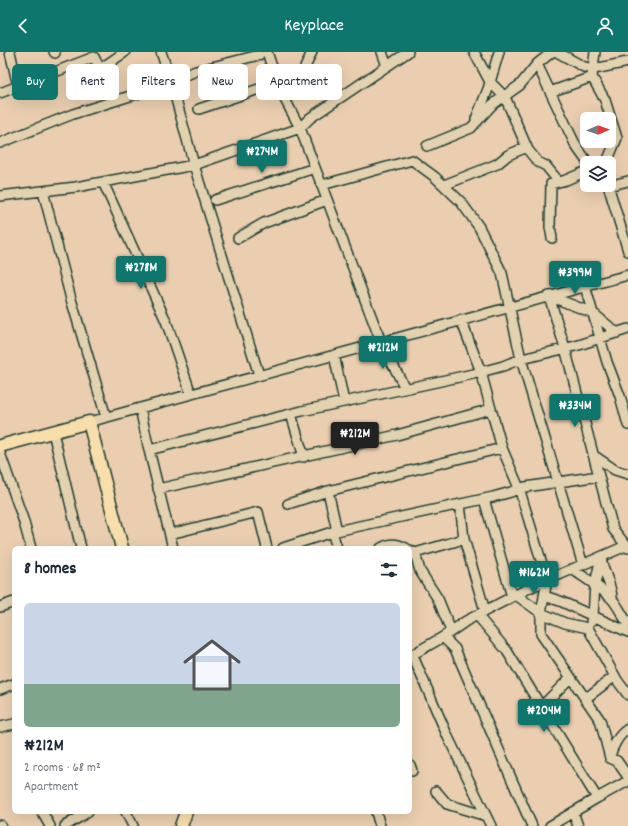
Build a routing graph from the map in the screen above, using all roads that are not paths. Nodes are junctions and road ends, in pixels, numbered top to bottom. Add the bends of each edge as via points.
1 (10, 52) edge
2 (125, 52) edge
3 (161, 52) edge
4 (312, 52) edge
5 (382, 52) edge
6 (408, 52) edge
7 (474, 52) edge
8 (499, 52) edge
9 (552, 52) edge
10 (557, 52) edge
11 (595, 52) edge
12 (94, 54) edge
13 (262, 55) edge
14 (628, 62) edge
15 (13, 64) edge
16 (165, 64) edge
17 (267, 64) edge
18 (307, 64) edge
19 (537, 64) junction
20 (387, 66) junction
21 (58, 71) edge
22 (190, 73) edge
23 (593, 73) junction
24 (490, 82) junction
25 (12, 88) edge
26 (256, 90) edge
27 (550, 92) junction
28 (0, 93) edge
29 (127, 97) edge
30 (505, 97) junction
31 (176, 100) edge
32 (285, 100) edge
33 (199, 109) dead end
34 (300, 128) junction
35 (471, 128) junction
36 (0, 143) edge
37 (427, 146) dead end
38 (527, 147) junction
39 (583, 156) edge
40 (609, 156) edge
41 (194, 165) junction
42 (315, 168) junction
43 (580, 174) edge
44 (555, 177) dead end
45 (628, 181) edge
46 (103, 182) junction
47 (616, 184) edge
48 (322, 185) junction
49 (444, 185) junction
50 (43, 190) junction
51 (610, 192) edge
52 (0, 196) edge
53 (215, 200) dead end
54 (327, 200) junction
55 (238, 238) dead end
56 (552, 238) dead end
57 (628, 251) edge
58 (628, 275) edge
59 (586, 286) junction
60 (549, 296) junction
61 (510, 307) junction
62 (593, 313) junction
63 (461, 320) junction
64 (628, 329) edge
65 (617, 333) junction
66 (600, 339) junction
67 (381, 342) junction
68 (565, 348) junction
69 (334, 355) junction
70 (521, 359) junction
71 (481, 372) junction
72 (259, 375) junction
73 (405, 388) junction
74 (191, 394) junction
75 (344, 402) junction
76 (140, 408) junction
77 (491, 409) junction
78 (291, 414) junction
79 (106, 417) junction
80 (89, 422) junction
81 (628, 425) edge
82 (53, 432) junction
83 (0, 446) edge
84 (502, 448) junction
85 (149, 450) junction
86 (0, 453) edge
87 (593, 455) junction
88 (304, 457) junction
89 (628, 474) edge
90 (599, 476) junction
91 (559, 482) junction
92 (519, 488) junction
93 (158, 489) junction
94 (328, 491) junction
95 (484, 499) junction
96 (288, 504) dead end
97 (460, 504) junction
98 (334, 532) junction
99 (170, 534) junction
100 (464, 539) junction
101 (30, 546) edge
102 (81, 546) edge
103 (121, 546) edge
104 (173, 546) edge
105 (266, 546) edge
106 (290, 546) edge
107 (337, 546) edge
108 (384, 546) edge
109 (402, 546) edge
110 (628, 546) edge
111 (412, 552) edge
112 (601, 557) junction
113 (583, 565) junction
114 (572, 569) junction
115 (547, 580) junction
116 (595, 584) junction
117 (514, 596) junction
118 (544, 596) junction
119 (612, 598) junction
120 (12, 603) edge
121 (0, 607) edge
122 (481, 613) junction
123 (541, 613) junction
124 (593, 616) junction
125 (628, 623) edge
126 (588, 628) junction
127 (628, 632) edge
128 (447, 634) junction
129 (412, 654) edge
130 (412, 657) edge
131 (615, 676) junction
132 (570, 678) junction
133 (12, 685) edge
134 (0, 689) edge
135 (628, 695) edge
136 (585, 699) junction
137 (541, 708) junction
138 (12, 724) edge
139 (0, 727) edge
140 (628, 729) edge
141 (610, 758) junction
142 (628, 777) edge
143 (628, 781) edge
144 (436, 791) dead end
145 (596, 798) junction
146 (573, 812) junction
147 (43, 814) edge
148 (85, 814) edge
149 (127, 814) edge
150 (185, 814) edge
151 (377, 814) edge
152 (486, 816) junction
153 (50, 826) edge
154 (66, 826) edge
155 (133, 826) edge
156 (181, 826) edge
157 (380, 826) edge
158 (491, 826) edge
159 (532, 826) edge
160 (550, 826) edge
161 (578, 826) edge

1 - 15 street
2 - 12 street via 100,69
3 - 16 street
4 - 18 street
5 - 20 street
6 - 20 street
7 - 24 street
8 - 24 street
9 - 19 street
10 - 23 street
11 - 23 street
12 - 21 street
13 - 17 street
13 - 22 street
14 - 23 street
19 - 27 street
19 - 30 street via 520,85
20 - 34 street via 310,118
23 - 27 street
23 - 40 street via 617,138
24 - 30 street
24 - 35 street
25 - 28 street
26 - 33 street
27 - 39 street
29 - 36 street via 73,114
30 - 35 street via 492,105
30 - 38 street
31 - 41 street
32 - 34 street
34 - 41 street
34 - 42 street
35 - 37 street
38 - 44 street via 538,162 546,166
38 - 49 street via 508,155 497,164
41 - 46 street
41 - 72 street
42 - 48 street
42 - 53 street
43 - 56 street via 551,184
45 - 47 street
46 - 50 street
46 - 74 street via 166,321
48 - 49 street via 412,160
48 - 54 street
49 - 61 street via 462,202 480,227 502,273
50 - 52 street
50 - 79 street via 71,299
51 - 57 street
54 - 55 street via 264,223
54 - 67 street
58 - 59 street
59 - 60 street
59 - 62 street
60 - 61 street
60 - 62 street
60 - 68 street
61 - 63 street
61 - 70 street
62 - 65 street
62 - 66 street
63 - 67 street
63 - 71 street
64 - 65 street
65 - 66 street
66 - 68 street
66 - 81 street
67 - 69 street
67 - 73 street
68 - 70 street
68 - 87 street
69 - 72 street
69 - 75 street
70 - 71 street
70 - 91 street
71 - 73 street
71 - 77 street
72 - 74 street
73 - 75 street
74 - 76 street
75 - 78 street
76 - 79 street
76 - 85 street
77 - 84 street
77 - 88 street
78 - 85 street
78 - 88 street
79 - 80 street
80 - 82 main road
80 - 103 main road
82 - 83 main road
82 - 102 street
84 - 92 street
84 - 94 street
85 - 93 street
86 - 101 street
87 - 89 street via 614,470
87 - 90 street
88 - 93 street
90 - 91 street
90 - 110 street via 613,529
91 - 92 street
91 - 113 street
92 - 95 street
92 - 115 street
93 - 99 street
94 - 96 street
94 - 98 street
95 - 97 street
95 - 117 street
97 - 98 street
97 - 100 street
98 - 106 street
98 - 107 street
99 - 104 street
99 - 105 street via 258,512
100 - 111 street
100 - 122 street
108 - 109 street
110 - 112 street
111 - 128 street via 420,572 438,599
112 - 113 street
112 - 116 street
112 - 119 street
113 - 114 street
114 - 115 street
114 - 116 street
115 - 117 street
115 - 118 street
116 - 119 street
116 - 124 street
117 - 122 street
117 - 123 street
118 - 123 street
118 - 124 street via 560,600
119 - 125 street
120 - 121 street
122 - 128 street
122 - 137 street
123 - 126 street via 565,623
123 - 132 street via 541,634
124 - 126 street
124 - 127 street
126 - 131 street
128 - 129 street
128 - 159 street
130 - 152 street
131 - 135 street
131 - 136 street
132 - 136 street
132 - 137 street
133 - 134 street
136 - 141 street via 600,720
137 - 145 street
138 - 139 street
140 - 141 street via 612,750
141 - 142 street via 617,761
143 - 145 street
144 - 152 street via 447,804
145 - 146 street
146 - 160 street
146 - 161 street
147 - 153 street
148 - 154 street
149 - 155 street
150 - 156 main road
151 - 157 street
152 - 158 street

